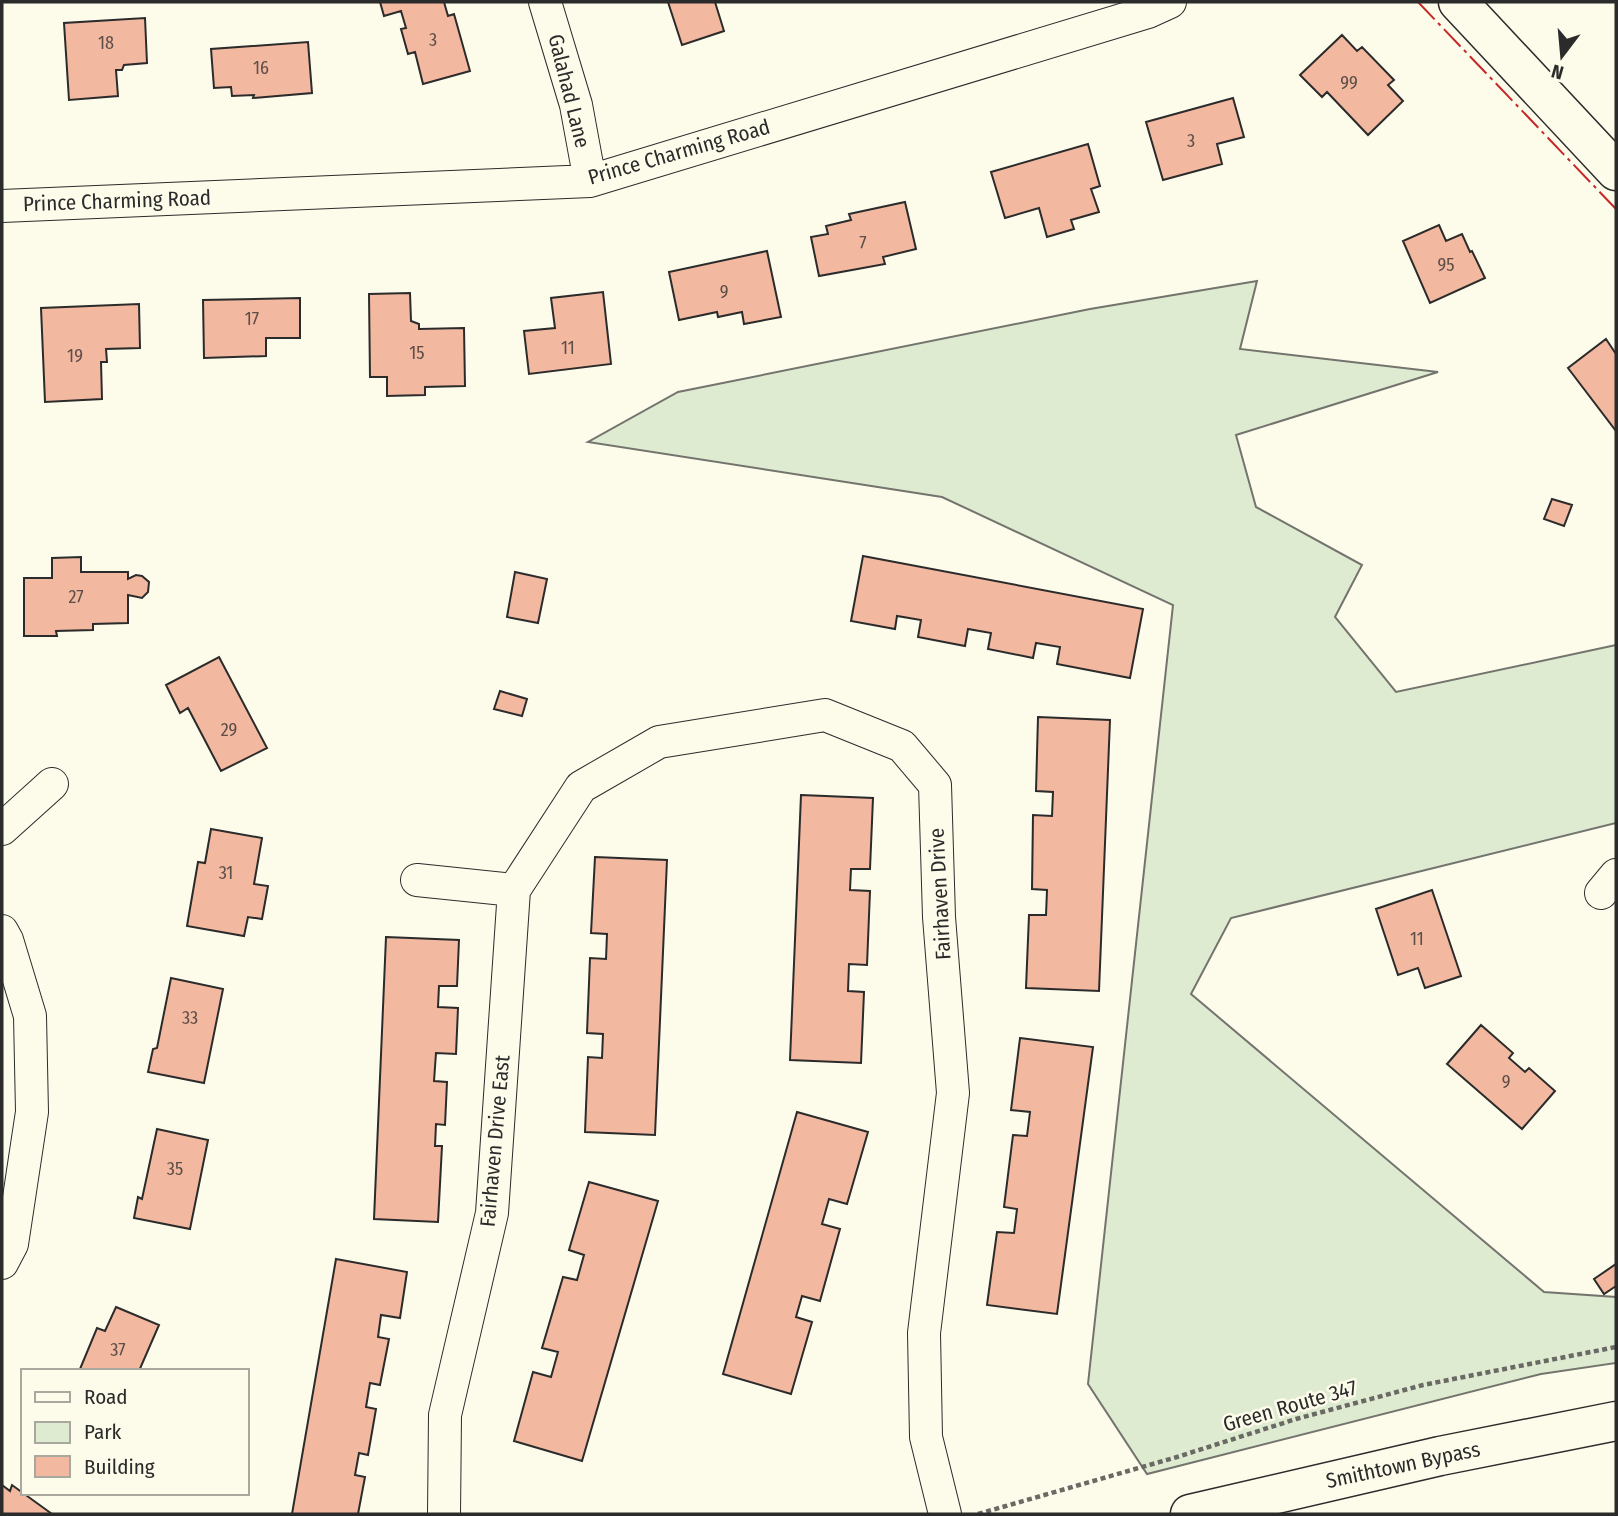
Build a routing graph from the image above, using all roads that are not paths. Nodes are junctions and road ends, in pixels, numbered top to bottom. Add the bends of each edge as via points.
1 (545, 2) edge
2 (1170, 2) edge
3 (1458, 2) edge
4 (1616, 171) edge
5 (590, 181) junction
6 (2, 206) edge
7 (52, 784) dead end
8 (2, 829) edge
9 (417, 880) dead end
10 (514, 890) junction
11 (2, 931) edge
12 (2, 1264) edge
13 (1616, 1422) edge
14 (444, 1514) edge
15 (945, 1514) edge
16 (1190, 1514) edge

1 - 5 street, Galahad Lane via 576,105
2 - 5 street, Prince Charming Road
3 - 4 main road
5 - 6 street, Prince Charming Road
7 - 8 street
9 - 10 street
10 - 14 street, Fairhaven Drive East via 492,1213 445,1415
10 - 15 street, Fairhaven Drive via 580,787 659,742 825,715 901,746 935,785 939,917 953,1093 924,1333 926,1437
11 - 12 street via 30,1016 32,1112 12,1244
13 - 16 main road, Smithtown Bypass via 1440,1456

